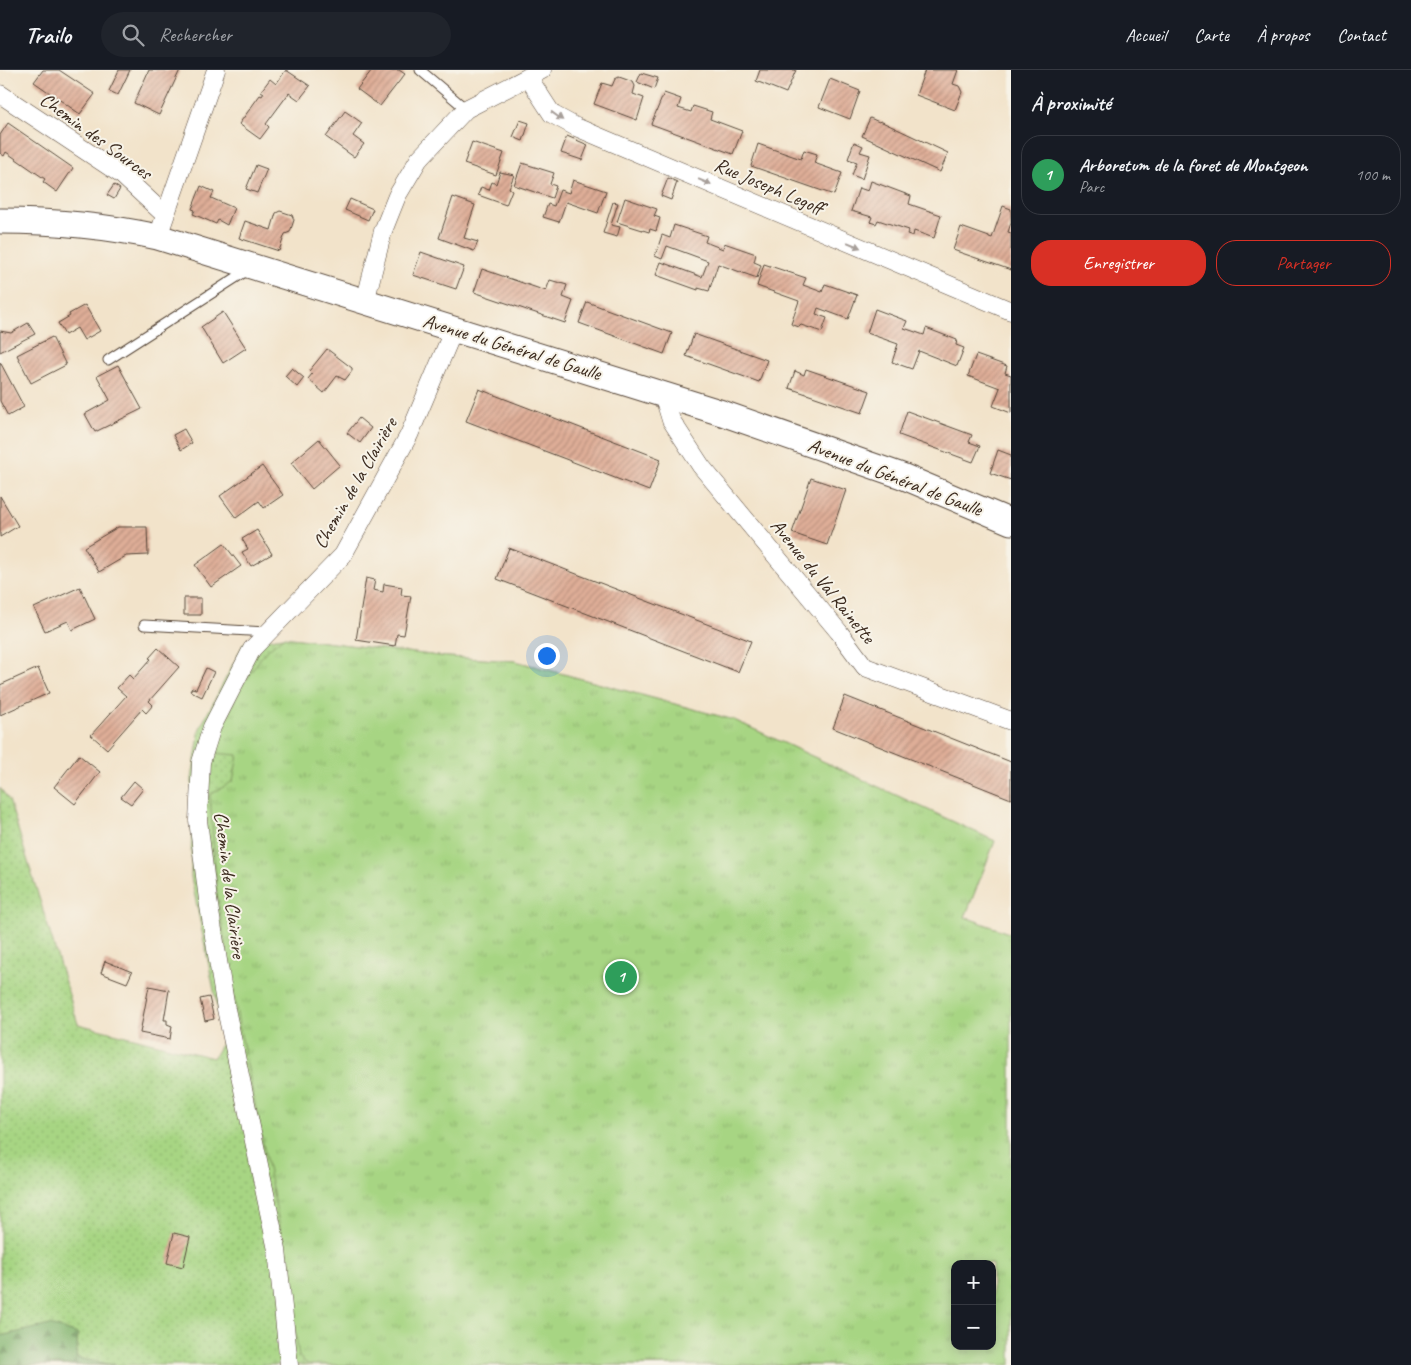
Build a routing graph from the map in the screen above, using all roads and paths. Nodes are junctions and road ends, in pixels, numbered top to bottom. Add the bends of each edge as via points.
1 (216, 70) edge
2 (420, 70) edge
3 (535, 73) edge
4 (0, 94) edge
5 (466, 109) junction
6 (0, 221) edge
7 (161, 226) junction
8 (252, 267) junction
9 (365, 302) junction
10 (1011, 311) edge
11 (454, 329) junction
12 (108, 360) dead end
13 (663, 394) junction
14 (1011, 522) edge
15 (144, 625) dead end
16 (267, 632) junction
17 (1011, 721) edge
18 (289, 1365) edge

1 - 7 street
2 - 5 lane
3 - 5 street
3 -> 10 street, Rue Joseph Legoff via 552,114 576,127
4 - 7 street, Chemin des Sources via 122,175
5 - 9 street via 419,159 397,196 383,232
6 - 7 street, Avenue du Général de Gaulle via 42,221 129,231
7 - 8 street, Avenue du Général de Gaulle
8 - 9 street, Avenue du Général de Gaulle
8 - 12 lane
9 - 11 street, Avenue du Général de Gaulle
11 - 13 street, Avenue du Général de Gaulle
11 - 16 street, Chemin de la Clairière via 409,435 343,555
13 - 14 street, Avenue du Général de Gaulle via 902,476
13 - 17 street, Avenue du Val Rainette via 671,420 701,466 865,667
15 - 16 lane
16 - 18 street, Chemin de la Clairière via 252,648 212,728 200,762 198,820 226,1009 277,1250

